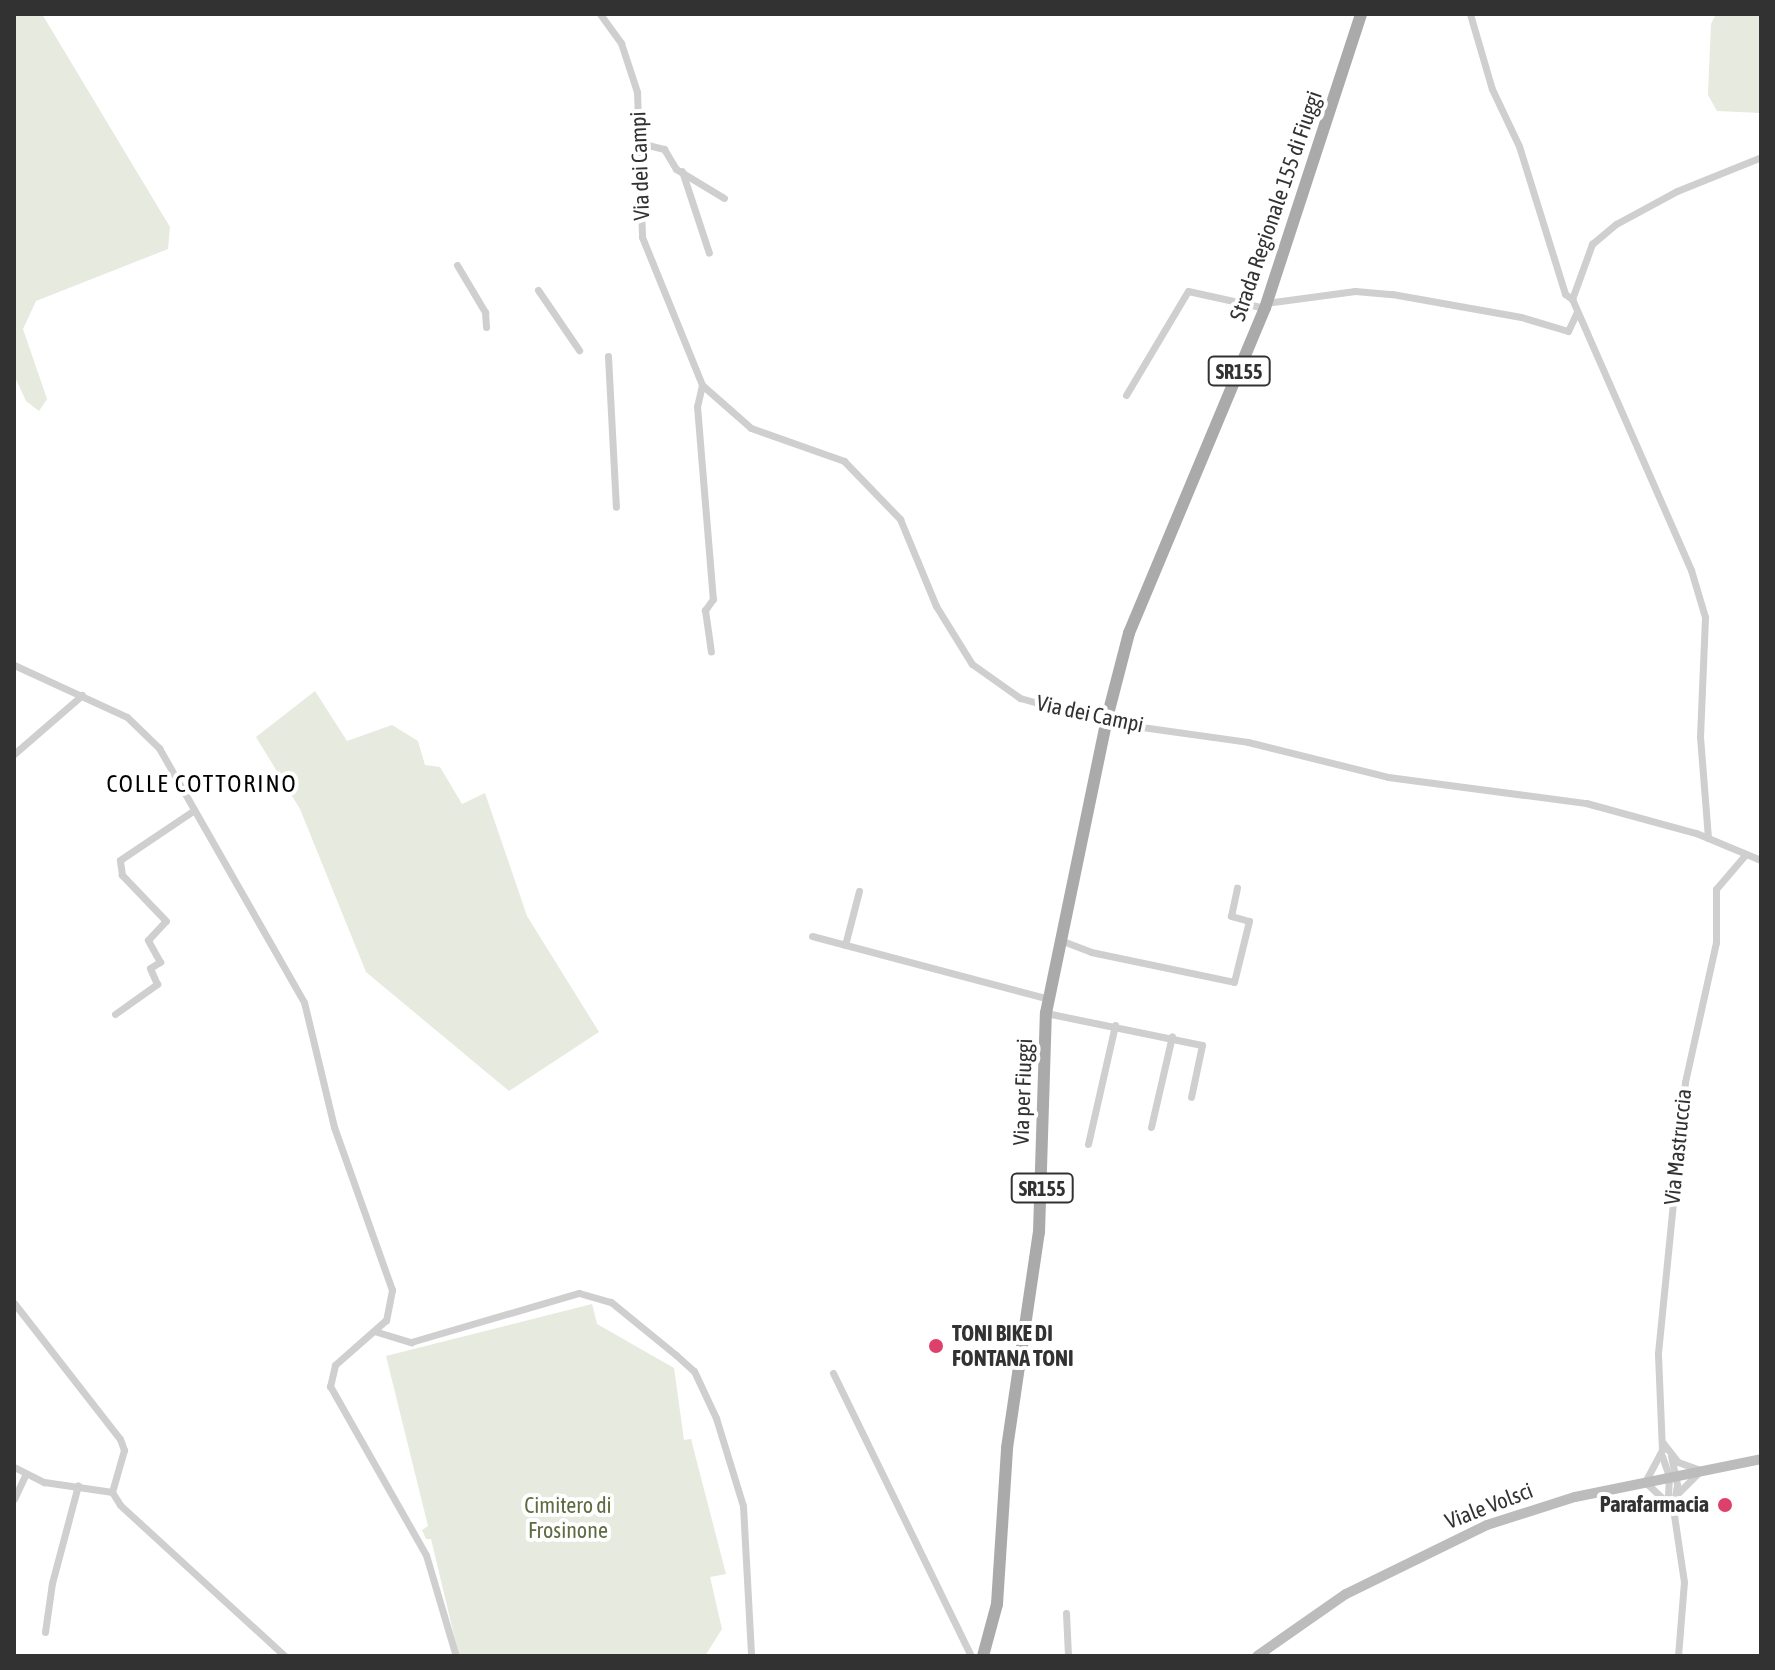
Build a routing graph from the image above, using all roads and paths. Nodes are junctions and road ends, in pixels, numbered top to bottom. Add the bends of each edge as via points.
1 (600, 14) edge
2 (1361, 14) edge
3 (1470, 14) edge
4 (640, 143) junction
5 (1761, 157) edge
6 (682, 171) junction
7 (724, 198) dead end
8 (709, 253) dead end
9 (457, 265) dead end
10 (538, 290) dead end
11 (1572, 299) junction
12 (1266, 305) junction
13 (1577, 312) junction
14 (486, 327) dead end
15 (579, 350) dead end
16 (608, 356) dead end
17 (702, 385) junction
18 (1126, 395) dead end
19 (616, 507) dead end
20 (711, 652) dead end
21 (14, 665) edge
22 (82, 695) junction
23 (1106, 722) junction
24 (14, 754) edge
25 (193, 811) junction
26 (1708, 838) junction
27 (1746, 854) junction
28 (1761, 860) edge
29 (1237, 888) dead end
30 (859, 891) dead end
31 (812, 936) dead end
32 (1059, 940) junction
33 (845, 945) junction
34 (1048, 999) junction
35 (1046, 1013) junction
36 (115, 1014) dead end
37 (1115, 1025) junction
38 (1172, 1036) junction
39 (1191, 1097) dead end
40 (1151, 1127) dead end
41 (1088, 1144) dead end
42 (14, 1303) edge
43 (389, 1313) junction
44 (374, 1331) junction
45 (392, 1335) junction
46 (833, 1373) dead end
47 (1662, 1441) junction
48 (1661, 1454) junction
49 (1671, 1456) junction
50 (1761, 1459) edge
51 (14, 1467) edge
52 (1702, 1470) junction
53 (25, 1475) junction
54 (1671, 1476) junction
55 (1645, 1482) junction
56 (78, 1485) junction
57 (112, 1492) junction
58 (14, 1499) edge
59 (1673, 1502) junction
60 (1066, 1613) dead end
61 (45, 1632) dead end
62 (285, 1656) edge
63 (456, 1656) edge
64 (751, 1656) edge
65 (971, 1656) edge
66 (983, 1656) edge
67 (1068, 1656) edge
68 (1257, 1656) edge
69 (1678, 1656) edge

1 - 4 street, Via dei Campi via 621,43 637,92
2 - 12 main road, Strada Regionale 155 di Fiuggi / SR155
3 - 11 street via 1565,294
4 - 6 street via 664,149
4 - 17 street, Via dei Campi via 642,237
5 - 11 street via 1677,191 1616,224 1592,244
6 - 7 street
6 - 8 street
9 - 14 street via 485,312
10 - 15 street
11 - 13 street
12 - 13 street via 1355,291 1392,294 1521,317 1568,331
12 - 18 street via 1188,291
12 - 23 main road, Strada Regionale 155 di Fiuggi / SR155 via 1129,633
13 - 26 street via 1691,570 1705,617 1700,737
16 - 19 street
17 - 20 street via 697,406 713,599 705,610
17 - 23 street, Via dei Campi via 751,428 844,461 900,519 936,606 972,664 1020,698
21 - 22 street
22 - 24 street
22 - 25 street via 127,717 147,735
23 - 26 street, Via dei Campi via 1248,742 1388,777 1535,793 1630,813
23 - 32 main road, Via per Fiuggi / SR155
25 - 36 street via 120,860 122,875 166,921 148,940 160,962 150,968 157,984
25 - 43 street via 304,1002 334,1127 389,1272
26 - 27 street, Via dei Campi
27 - 28 street, Via dei Campi
27 - 47 street, Via Mastruccia via 1716,889 1716,942 1685,1082 1658,1353
29 - 32 street via 1231,916 1249,921 1234,982 1091,952
30 - 33 street
31 - 33 street
32 - 34 main road, Via per Fiuggi / SR155
33 - 34 street
34 - 35 main road, Via per Fiuggi / SR155
35 - 37 street
35 - 66 main road, Via per Fiuggi / SR155 via 1039,1232 1007,1448 997,1604
37 - 38 street
37 - 41 street
38 - 39 street via 1202,1045
38 - 40 street
42 - 57 street via 120,1439 124,1450
43 - 44 street
43 - 45 street
44 - 45 street
44 - 63 street via 335,1365 330,1386 421,1542
45 - 64 street via 411,1342 579,1293 611,1302 694,1371 737,1482
46 - 65 street
47 - 48 street, Via Mastruccia
47 - 49 street
48 - 54 street
48 - 55 street
49 - 52 street
49 - 54 street
50 - 52 main road, Viale Volsci
51 - 53 street
52 - 54 main road, Viale Volsci
52 - 59 street
53 - 56 street
53 - 58 street
54 - 55 main road, Viale Volsci
54 - 59 street
55 - 59 street
55 - 68 main road, Viale Volsci via 1487,1525 1346,1594
56 - 57 street
56 - 61 street
57 - 62 street via 234,1615
59 - 69 street via 1684,1582
60 - 67 street

